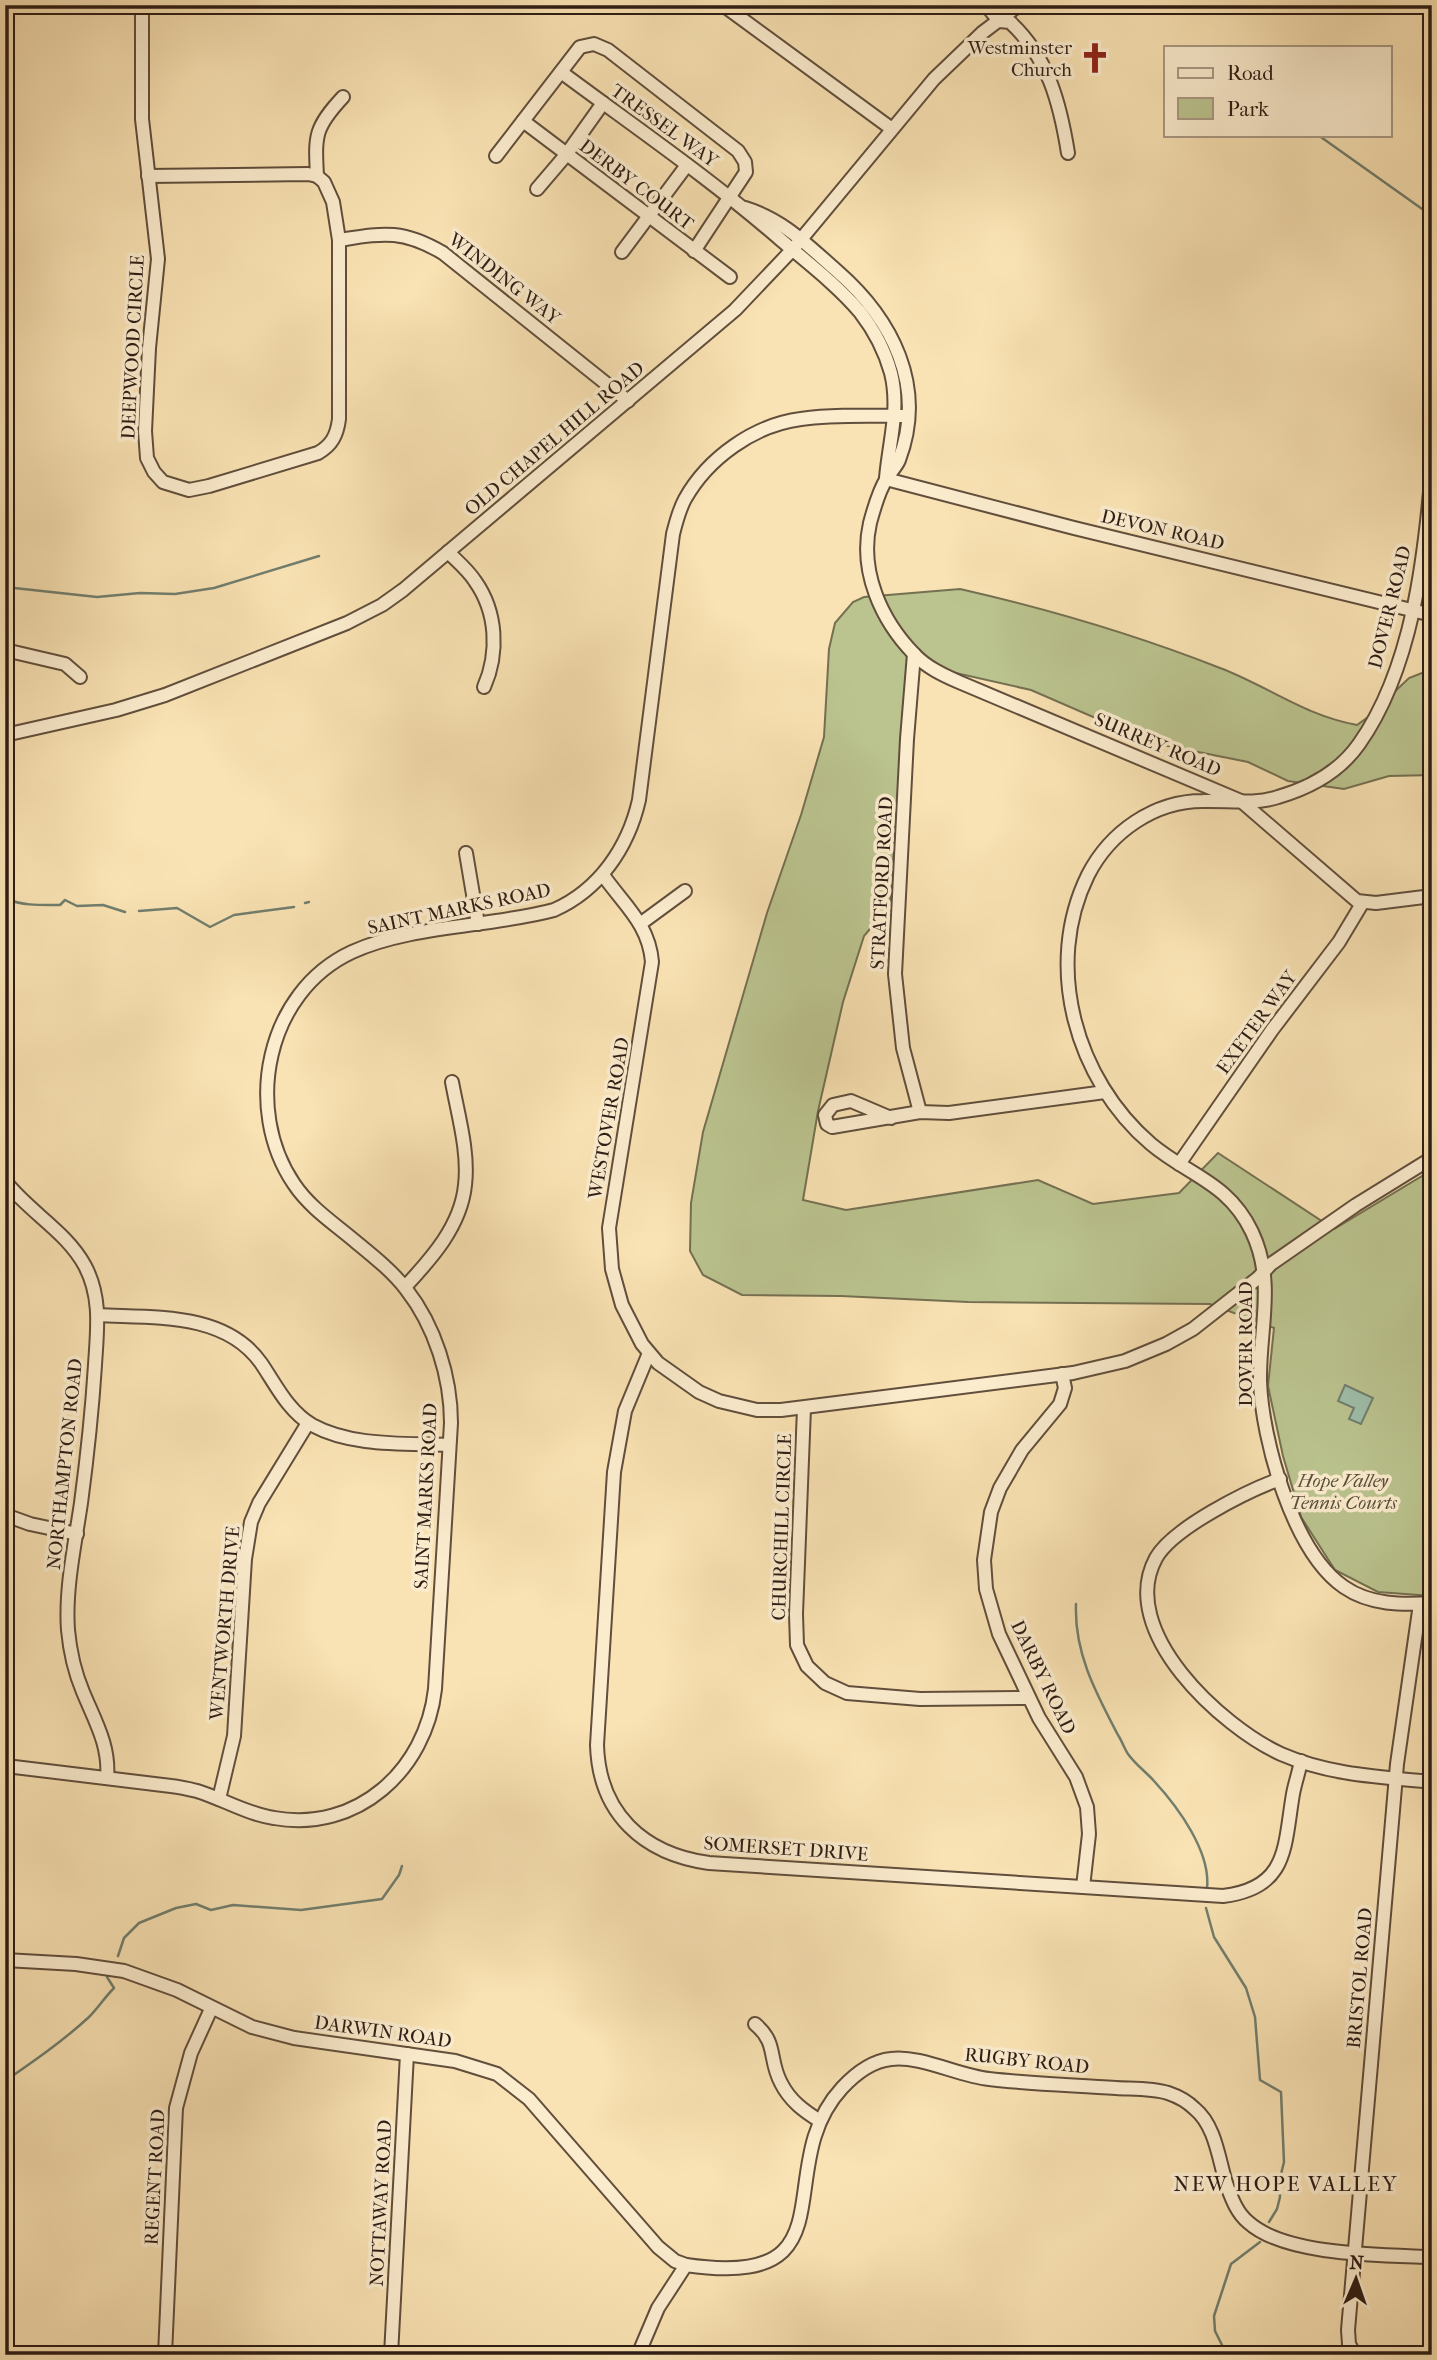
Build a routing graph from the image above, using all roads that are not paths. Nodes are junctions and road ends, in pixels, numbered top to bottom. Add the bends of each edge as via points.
1 (142, 5) edge
2 (723, 5) edge
3 (986, 5) edge
4 (1019, 5) edge
5 (998, 20) junction
6 (561, 72) junction
7 (343, 97) dead end
8 (603, 103) junction
9 (523, 121) junction
10 (892, 129) junction
11 (1068, 153) dead end
12 (566, 155) junction
13 (496, 156) dead end
14 (687, 165) junction
15 (148, 176) junction
16 (317, 176) junction
17 (537, 189) dead end
18 (730, 197) junction
19 (648, 216) junction
20 (339, 240) junction
21 (797, 245) junction
22 (694, 251) junction
23 (622, 253) dead end
24 (730, 277) dead end
25 (628, 401) junction
26 (902, 416) junction
27 (1432, 468) edge
28 (886, 479) junction
29 (448, 552) junction
30 (1412, 610) junction
31 (1432, 615) edge
32 (5, 650) edge
33 (914, 654) junction
34 (80, 677) dead end
35 (484, 687) dead end
36 (5, 735) edge
37 (1241, 801) junction
38 (466, 853) dead end
39 (603, 875) junction
40 (685, 891) dead end
41 (1432, 896) edge
42 (1363, 902) junction
43 (478, 923) junction
44 (640, 924) junction
45 (452, 1082) dead end
46 (1105, 1092) junction
47 (920, 1112) junction
48 (891, 1118) dead end
49 (1432, 1158) edge
50 (1179, 1164) junction
51 (5, 1181) edge
52 (1265, 1271) junction
53 (405, 1287) junction
54 (98, 1314) junction
55 (649, 1353) junction
56 (1062, 1374) junction
57 (804, 1408) junction
58 (308, 1423) junction
59 (449, 1445) junction
60 (1280, 1479) junction
61 (5, 1515) edge
62 (76, 1534) junction
63 (1426, 1603) edge
64 (1029, 1698) junction
65 (1301, 1762) junction
66 (6, 1766) edge
67 (107, 1778) junction
68 (1396, 1778) junction
69 (1432, 1782) edge
70 (219, 1799) junction
71 (1083, 1887) junction
72 (5, 1960) edge
73 (211, 2009) junction
74 (755, 2024) dead end
75 (407, 2054) junction
76 (820, 2121) junction
77 (1355, 2252) junction
78 (1432, 2257) edge
79 (686, 2265) junction
80 (165, 2355) edge
81 (391, 2355) edge
82 (638, 2355) edge
83 (1355, 2355) edge

1 - 15 street, DEEPWOOD CIRCLE via 142,119
2 - 10 street
3 - 5 street
4 - 5 street, OLD CHAPEL HILL ROAD
5 - 10 street, OLD CHAPEL HILL ROAD via 960,51
5 - 11 street via 1012,24 1042,62 1055,90
6 - 8 street, TRESSEL WAY
6 - 9 street
6 - 18 street via 580,47 594,44 608,50 738,151 746,172
7 - 16 street, DEEPWOOD CIRCLE via 316,137
8 - 12 street
8 - 14 street, TRESSEL WAY
9 - 12 street, DERBY COURT
9 - 13 street
10 - 21 street, OLD CHAPEL HILL ROAD
12 - 17 street
12 - 19 street, DERBY COURT
14 - 18 street, TRESSEL WAY
14 - 19 street
15 - 16 street
15 - 20 street, DEEPWOOD CIRCLE via 158,259 146,403 147,458 158,477 177,488 195,489 269,469 318,453 333,440 339,419
16 - 20 street, DEEPWOOD CIRCLE via 333,202
18 - 21 street, TRESSEL WAY
18 - 22 street
19 - 22 street, DERBY COURT
19 - 23 street
20 - 25 street, WINDING WAY via 398,234 426,243
21 - 25 street, OLD CHAPEL HILL ROAD via 735,310
21 - 26 street, TRESSEL WAY via 873,331 891,372
22 - 24 street, DERBY COURT
25 - 29 street, OLD CHAPEL HILL ROAD
26 - 28 street, SURREY ROAD
26 - 39 street via 810,418 773,425 725,453 698,479 685,499 673,534 639,800 632,825
27 - 30 street, DOVER ROAD
28 - 30 street, DEVON ROAD
28 - 33 street, SURREY ROAD via 868,537 869,567 886,618
29 - 35 street via 475,580 490,614 494,648
29 - 36 street, OLD CHAPEL HILL ROAD via 382,605 346,623 145,702
30 - 31 street, DEVON ROAD
30 - 37 street, DOVER ROAD via 1379,711 1356,747 1331,772 1301,789 1268,800
32 - 34 street via 65,664
33 - 37 street, SURREY ROAD via 959,682
33 - 47 street, STRATFORD ROAD via 895,974 903,1048
37 - 42 street, SURREY ROAD via 1352,898
37 - 46 street, DOVER ROAD via 1183,802 1146,814 1111,844 1087,878 1072,923 1070,991 1082,1048
38 - 43 street
39 - 43 street, SAINT MARKS ROAD via 579,897 554,910
39 - 44 street, WESTOVER ROAD
40 - 44 street
41 - 42 street
42 - 50 street, EXETER WAY
43 - 53 street, SAINT MARKS ROAD via 386,940 335,962 309,985 287,1014 271,1056 267,1116 287,1172 303,1196
44 - 55 street, WESTOVER ROAD via 650,945 650,978 609,1248 622,1305
45 - 53 street via 465,1158 465,1188 442,1243
46 - 47 street via 949,1113
46 - 50 street, DOVER ROAD via 1127,1121
47 - 48 street
49 - 52 street, WESTOVER ROAD via 1356,1205
50 - 52 street, DOVER ROAD via 1234,1203 1253,1233
51 - 54 street, NORTHAMPTON ROAD via 84,1264
52 - 56 street, WESTOVER ROAD via 1178,1338 1110,1366
52 - 60 street, DOVER ROAD via 1261,1395
53 - 59 street, SAINT MARKS ROAD via 429,1328 444,1370 451,1405
54 - 58 street via 192,1321 225,1332 259,1360 279,1392
54 - 62 street, NORTHAMPTON ROAD via 89,1441
55 - 57 street, WESTOVER ROAD via 679,1379 719,1401 757,1410
55 - 71 street, SOMERSET DRIVE via 625,1411 614,1472 597,1745 604,1787 625,1824 662,1850 709,1863
56 - 57 street, WESTOVER ROAD
56 - 64 street, DARBY ROAD via 1065,1388 1060,1404 1027,1442 1000,1488 991,1512 984,1559 994,1621
57 - 64 street, CHURCHILL CIRCLE via 796,1614 797,1644 807,1666 825,1683 847,1693 920,1699
58 - 59 street via 357,1439
58 - 70 street, WENTWORTH DRIVE via 259,1503 248,1533 234,1736
59 - 70 street, SAINT MARKS ROAD via 435,1689 431,1716 415,1753 380,1792 334,1815 275,1819
60 - 63 street, DOVER ROAD via 1298,1529 1339,1583 1379,1601
60 - 65 street via 1177,1534 1156,1558 1147,1581 1147,1600 1164,1647 1199,1693 1247,1734
61 - 62 street
62 - 67 street, NORTHAMPTON ROAD via 68,1611 70,1647 104,1743
63 - 68 street, BRISTOL ROAD
64 - 71 street, DARBY ROAD via 1076,1777 1087,1807
65 - 68 street via 1349,1774
65 - 71 street, SOMERSET DRIVE via 1285,1851 1256,1886 1213,1896
66 - 67 street, SAINT MARKS ROAD
67 - 70 street, SAINT MARKS ROAD via 171,1786
68 - 69 street
68 - 77 street, BRISTOL ROAD
72 - 73 street, DARWIN ROAD via 124,1970
73 - 75 street, DARWIN ROAD via 294,2038
73 - 80 street, REGENT ROAD via 191,2053 176,2108
74 - 76 street via 771,2042 778,2076 790,2098
75 - 79 street, DARWIN ROAD via 472,2064 508,2081 529,2099 658,2247
75 - 81 street, NOTTAWAY ROAD
76 - 77 street, RUGBY ROAD via 852,2077 890,2059 988,2079 1167,2092 1194,2107 1206,2122 1229,2192 1247,2221 1279,2240
76 - 79 street, RUGBY ROAD via 809,2157 798,2230 783,2252 771,2261 741,2269
77 - 78 street, RUGBY ROAD
77 - 83 street, BRISTOL ROAD via 1348,2330
79 - 82 street via 658,2308

